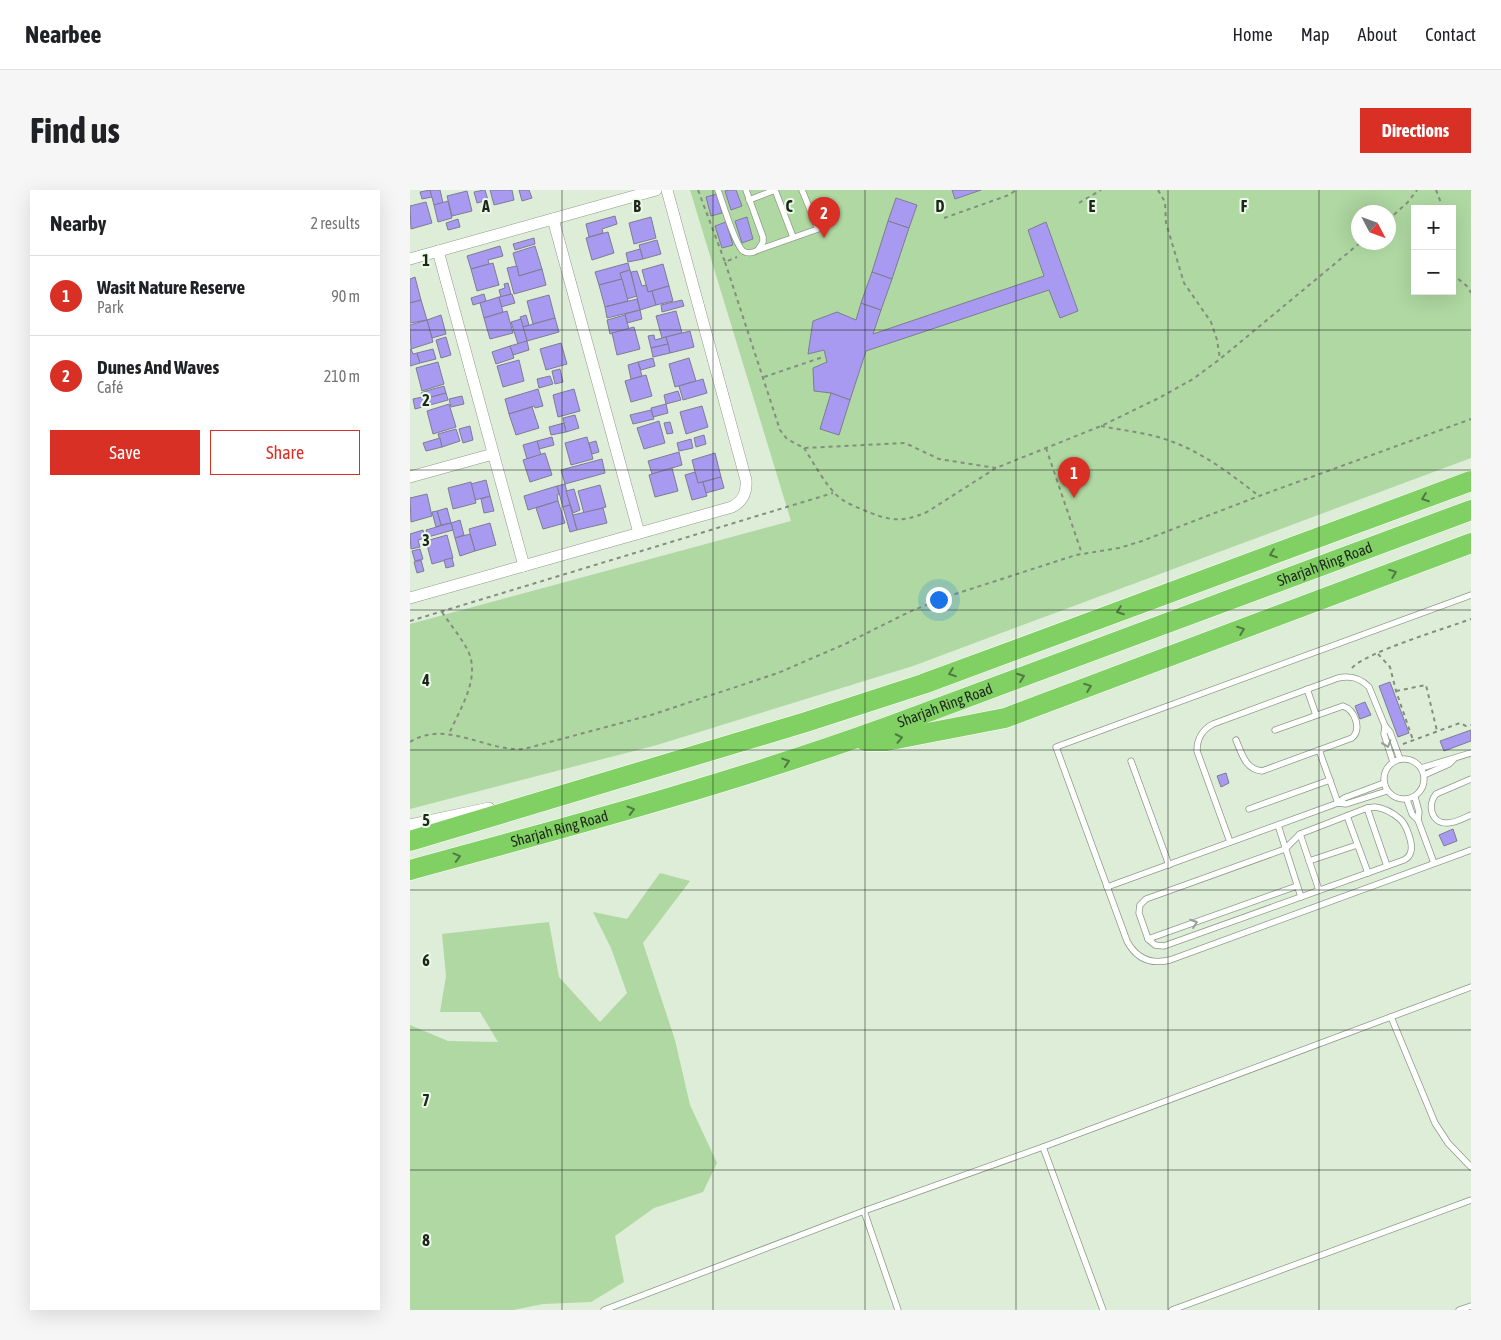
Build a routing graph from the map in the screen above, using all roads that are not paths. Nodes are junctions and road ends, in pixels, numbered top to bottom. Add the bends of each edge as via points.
1 (656, 190) edge
2 (667, 190) edge
3 (718, 190) edge
4 (746, 190) edge
5 (775, 190) edge
6 (802, 190) edge
7 (750, 200) junction
8 (553, 219) junction
9 (793, 237) junction
10 (758, 250) junction
11 (438, 251) junction
12 (410, 259) edge
13 (494, 454) junction
14 (410, 478) edge
15 (1471, 481) edge
16 (1471, 510) edge
17 (639, 533) junction
18 (1471, 543) edge
19 (524, 566) junction
20 (1471, 595) edge
21 (410, 598) edge
22 (1307, 690) junction
23 (1316, 715) junction
24 (1385, 726) junction
25 (1274, 730) dead end
26 (850, 740) junction
27 (1236, 740) dead end
28 (1319, 750) junction
29 (1471, 753) edge
30 (1400, 759) junction
31 (1454, 759) junction
32 (1131, 762) dead end
33 (1393, 762) junction
34 (1421, 768) junction
35 (1424, 775) junction
36 (1471, 779) edge
37 (1330, 780) junction
38 (1384, 783) junction
39 (1387, 790) junction
40 (1415, 797) junction
41 (555, 798) junction
42 (1407, 800) junction
43 (1338, 803) junction
44 (1366, 808) junction
45 (1249, 809) dead end
46 (1471, 815) edge
47 (1347, 816) junction
48 (1418, 820) junction
49 (410, 825) edge
50 (1278, 825) junction
51 (1300, 834) junction
52 (410, 841) edge
53 (1230, 842) junction
54 (1357, 844) junction
55 (1285, 848) junction
56 (1471, 850) edge
57 (1309, 862) junction
58 (1434, 863) junction
59 (1168, 864) junction
60 (1388, 866) junction
61 (410, 870) edge
62 (1368, 873) junction
63 (1341, 883) junction
64 (1107, 886) junction
65 (1297, 886) junction
66 (1319, 890) junction
67 (1345, 896) junction
68 (1301, 897) junction
69 (1148, 939) junction
70 (1471, 987) edge
71 (1390, 1017) junction
72 (1043, 1147) junction
73 (1471, 1167) edge
74 (1471, 1200) edge
75 (864, 1211) junction
76 (1471, 1306) edge
77 (604, 1310) edge
78 (898, 1310) edge
79 (1103, 1310) edge
80 (1172, 1310) edge
81 (1460, 1310) edge

1 - 8 street
2 - 17 street via 746,487 742,499 732,507
3 - 10 lane via 738,244 744,252
4 - 7 lane
5 - 7 lane
5 - 9 lane
6 - 9 lane via 818,229
7 - 10 lane via 763,237
8 - 11 street
8 - 17 street
9 - 10 lane
11 - 12 street
11 - 13 street
13 - 14 street
13 - 19 street
15 -> 41 highway, Sharjah Ring Road via 923,684
26 -> 16 highway, Sharjah Ring Road
17 - 19 street
26 -> 18 highway via 886,741 1005,718
19 - 21 street
20 - 64 lane via 1056,748
22 - 23 lane
22 - 24 lane via 1345,676 1359,679 1369,687
22 - 53 lane via 1212,724 1199,738 1198,757
23 - 25 lane
23 - 28 lane via 1340,706 1347,707 1352,711 1358,729 1352,738
24 - 30 lane
24 -> 33 lane via 1384,734
61 -> 26 highway, Sharjah Ring Road via 686,794
27 - 28 lane via 1245,761 1262,771
28 - 37 lane
29 - 31 lane
30 - 33 lane
30 - 34 lane via 1412,761
31 - 34 lane
31 - 35 lane via 1450,764
32 - 59 lane
33 - 38 lane via 1385,771
34 - 35 lane
35 - 40 lane via 1422,787
36 - 46 lane via 1436,794 1430,808 1435,818 1445,823
37 - 43 lane
37 - 45 lane
38 - 39 lane
38 - 43 lane
39 - 42 lane via 1395,798
39 - 43 lane via 1346,804
40 - 42 lane
40 - 48 lane
41 - 49 street via 502,805
41 - 52 highway, Sharjah Ring Road
42 - 48 lane
43 - 50 lane
44 - 47 lane
44 - 60 lane
44 - 60 lane via 1379,808 1397,817 1412,846 1410,856
47 - 51 lane
47 - 54 lane
48 - 58 lane
50 - 53 lane
50 - 55 lane
51 - 55 lane
51 - 57 lane
53 - 59 lane
54 - 57 lane
54 - 62 lane
55 - 65 lane
55 - 69 lane via 1143,901 1139,912
56 - 58 lane
57 - 66 lane
58 - 67 lane
59 - 64 lane
60 - 62 lane
62 - 63 lane
63 - 66 lane
63 - 67 lane
64 - 67 lane via 1131,948 1144,960 1153,962 1170,960
65 - 68 lane
69 -> 65 lane
66 - 68 lane
68 - 69 lane via 1164,946 1155,945
70 - 71 lane
71 - 72 lane
71 - 73 lane via 1435,1123 1448,1143
72 - 75 lane
72 - 79 lane
74 - 80 lane
75 - 77 lane
75 - 78 lane
76 - 81 lane

